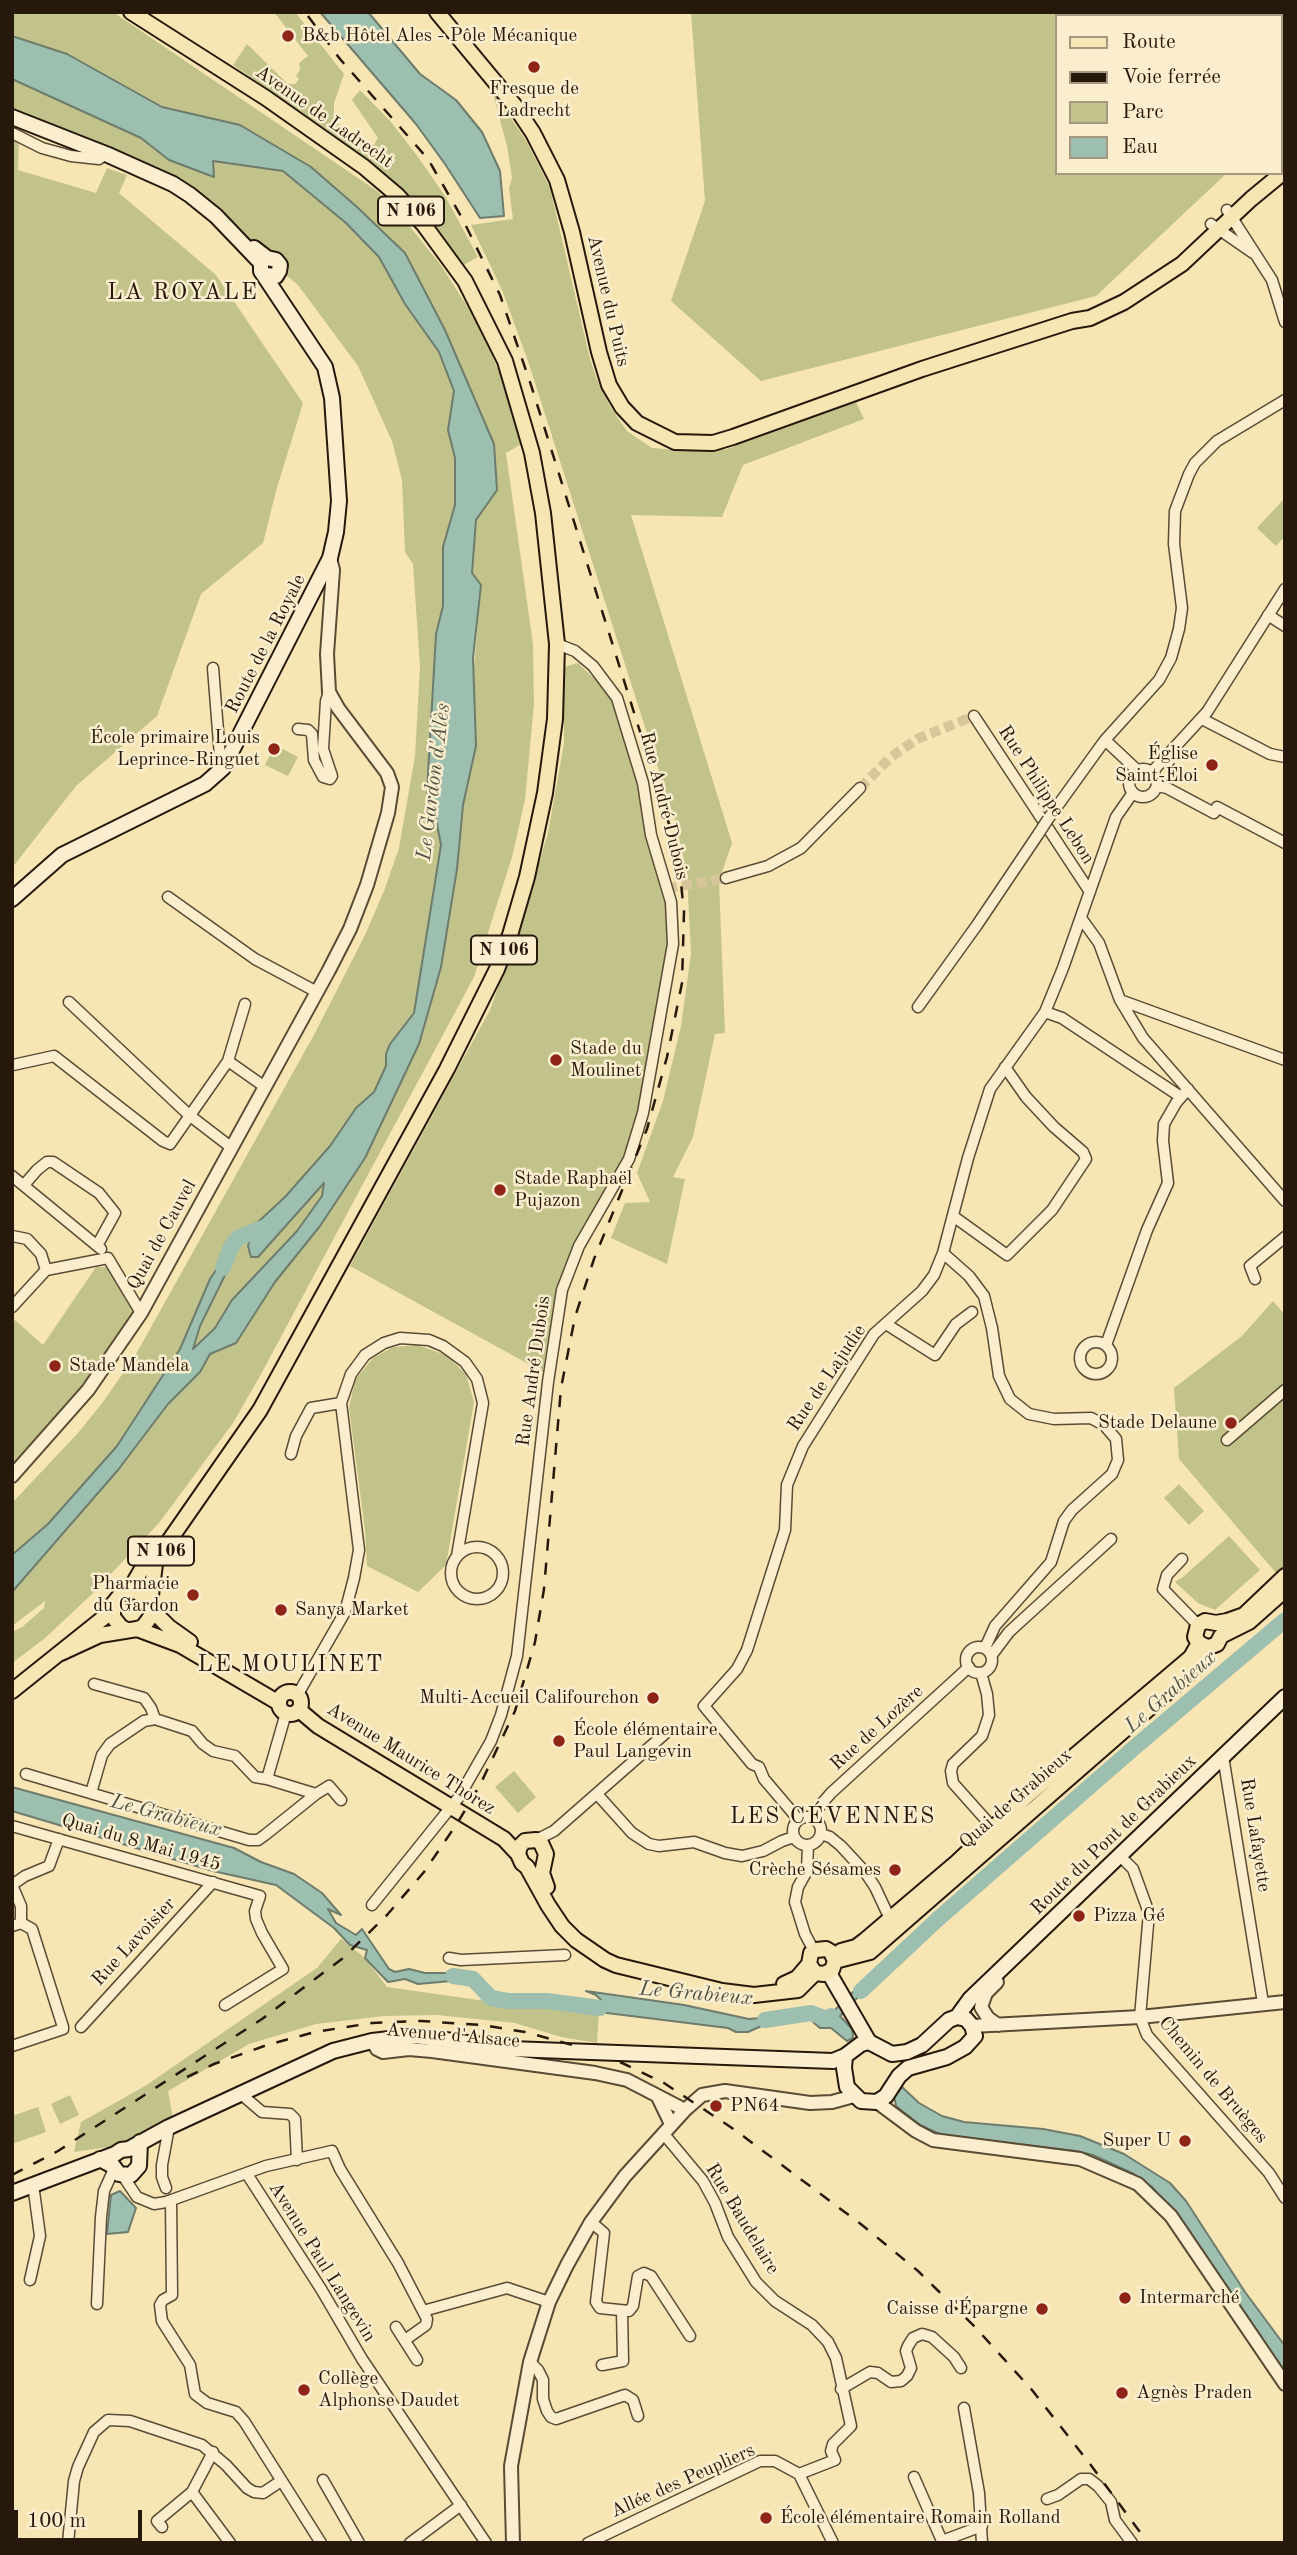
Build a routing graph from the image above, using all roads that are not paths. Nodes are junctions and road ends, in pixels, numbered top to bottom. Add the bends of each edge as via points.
1 (131, 12) edge
2 (145, 12) edge
3 (437, 12) edge
4 (170, 36) junction
5 (12, 117) edge
6 (12, 133) edge
7 (106, 154) junction
8 (1266, 175) edge
9 (1280, 175) edge
10 (1230, 213) junction
11 (1215, 227) junction
12 (1253, 254) junction
13 (1285, 322) edge
14 (1285, 400) edge
15 (330, 558) junction
16 (1285, 589) edge
17 (1268, 615) junction
18 (1285, 626) edge
19 (557, 644) junction
20 (213, 668) dead end
21 (329, 692) junction
22 (974, 716) dead end
23 (1202, 719) junction
24 (299, 729) dead end
25 (1105, 740) junction
26 (1285, 757) edge
27 (223, 768) junction
28 (1137, 770) junction
29 (1152, 772) junction
30 (1157, 786) junction
31 (860, 788) tunnel mouth
32 (1132, 794) junction
33 (1285, 842) edge
34 (726, 878) tunnel mouth
35 (1090, 892) junction
36 (168, 897) dead end
37 (12, 899) edge
38 (1081, 918) junction
39 (317, 992) junction
40 (1120, 1000) junction
41 (69, 1002) dead end
42 (245, 1004) dead end
43 (918, 1007) dead end
44 (1045, 1012) junction
45 (1285, 1060) edge
46 (228, 1061) junction
47 (13, 1065) edge
48 (1006, 1067) junction
49 (265, 1087) junction
50 (1184, 1093) junction
51 (189, 1115) junction
52 (232, 1148) junction
53 (12, 1176) edge
54 (24, 1185) junction
55 (1285, 1201) edge
56 (953, 1216) junction
57 (12, 1236) edge
58 (1285, 1237) edge
59 (97, 1244) junction
60 (943, 1252) junction
61 (108, 1258) junction
62 (46, 1270) junction
63 (1255, 1279) dead end
64 (12, 1307) edge
65 (972, 1312) dead end
66 (141, 1313) junction
67 (886, 1324) junction
68 (1106, 1345) dead end
69 (1285, 1390) edge
70 (341, 1403) junction
71 (1227, 1440) dead end
72 (291, 1454) dead end
73 (12, 1476) edge
74 (191, 1507) junction
75 (1111, 1539) dead end
76 (457, 1556) junction
77 (1182, 1559) dead end
78 (1285, 1576) edge
79 (1285, 1590) edge
80 (129, 1591) junction
81 (151, 1606) junction
82 (112, 1611) junction
83 (1198, 1625) junction
84 (132, 1630) junction
85 (1219, 1630) junction
86 (1204, 1645) junction
87 (988, 1652) junction
88 (61, 1653) junction
89 (969, 1667) junction
90 (981, 1673) junction
91 (94, 1684) dead end
92 (12, 1691) edge
93 (298, 1694) joint
94 (1285, 1698) edge
95 (286, 1705) junction
96 (155, 1719) junction
97 (668, 1731) dead end
98 (1223, 1756) junction
99 (26, 1774) dead end
100 (267, 1779) junction
101 (91, 1793) junction
102 (316, 1794) junction
103 (597, 1794) junction
104 (341, 1800) dead end
105 (452, 1807) junction
106 (815, 1818) junction
107 (798, 1819) junction
108 (12, 1826) edge
109 (994, 1829) junction
110 (821, 1834) junction
111 (794, 1837) junction
112 (59, 1839) junction
113 (808, 1845) junction
114 (532, 1853) junction
115 (1120, 1856) junction
116 (213, 1882) junction
117 (12, 1885) edge
118 (372, 1905) dead end
119 (890, 1919) junction
120 (17, 1924) edge
121 (1022, 1950) junction
122 (565, 1955) dead end
123 (449, 1958) dead end
124 (824, 1964) junction
125 (1285, 2002) edge
126 (1263, 2003) junction
127 (225, 2005) dead end
128 (1140, 2018) junction
129 (968, 2024) junction
130 (996, 2026) junction
131 (81, 2027) dead end
132 (372, 2041) junction
133 (865, 2043) junction
134 (12, 2046) edge
135 (841, 2062) junction
136 (850, 2091) junction
137 (241, 2094) junction
138 (658, 2097) junction
139 (884, 2102) junction
140 (685, 2109) junction
141 (170, 2127) junction
142 (667, 2129) junction
143 (297, 2160) junction
144 (122, 2166) junction
145 (247, 2174) junction
146 (33, 2184) junction
147 (166, 2188) dead end
148 (12, 2193) edge
149 (1285, 2197) edge
150 (169, 2201) junction
151 (591, 2222) junction
152 (30, 2280) dead end
153 (549, 2302) junction
154 (97, 2304) dead end
155 (423, 2311) junction
156 (622, 2311) junction
157 (396, 2328) dead end
158 (690, 2336) dead end
159 (405, 2340) junction
160 (417, 2360) dead end
161 (530, 2362) junction
162 (602, 2365) dead end
163 (961, 2368) dead end
164 (1285, 2385) edge
165 (841, 2389) junction
166 (964, 2408) dead end
167 (638, 2416) dead end
168 (213, 2452) junction
169 (799, 2474) junction
170 (914, 2477) dead end
171 (323, 2480) dead end
172 (281, 2481) junction
173 (191, 2492) junction
174 (1046, 2499) dead end
175 (461, 2505) junction
176 (982, 2526) junction
177 (162, 2527) dead end
178 (67, 2541) edge
179 (1130, 2542) edge
180 (230, 2543) edge
181 (321, 2543) edge
182 (359, 2543) edge
183 (410, 2543) edge
184 (486, 2543) edge
185 (513, 2543) edge
186 (588, 2543) edge
187 (833, 2543) edge
188 (982, 2543) edge

1 - 4 main road, Avenue de Ladrecht / N 106
2 - 4 main road, Avenue de Ladrecht / N 106
3 - 11 main road, Avenue du Puits via 515,106 557,180 609,385 637,423 675,442 713,443 1072,321 1144,282
4 - 19 main road, Avenue de Ladrecht / N 106 via 321,134 373,174 424,225 465,281 505,361 533,453
5 - 7 main road, Route de la Royale
6 - 7 street via 71,156 99,159
7 - 15 main road, Route de la Royale via 173,184 236,235 267,268 279,299 313,345 325,367 332,398 339,501
8 - 10 main road, Avenue du Puits
9 - 10 main road, Avenue du Puits
10 - 11 main road, Avenue du Puits
10 - 12 street
11 - 12 street
12 - 13 street via 1272,280
14 - 25 street via 1217,441 1189,474 1175,511 1174,544 1182,599 1176,643 1158,680
15 - 21 street
15 - 27 main road, Route de la Royale
16 - 17 street
17 - 18 street
17 - 23 street
19 - 74 main road, N 106 via 555,719 545,793 527,877 497,969 266,1399
19 - 105 street, Rue André Dubois via 593,666 617,698 671,902 673,944 643,1113 629,1159 579,1246 562,1290 517,1656 491,1741
20 - 27 street
21 - 24 street via 323,749 330,779 323,777 314,761 312,734
21 - 39 street, Quai de Cauvel via 387,773 392,787 360,904
22 - 35 street, Rue Philippe Lebon
23 - 26 street via 1270,754
23 - 29 street
25 - 28 street
25 - 43 street, bridge
27 - 37 main road, Route de la Royale via 205,784 62,855
28 - 29 street
28 - 32 street via 1128,784
29 - 30 street
30 - 32 street via 1149,796
30 - 33 street via 1214,813 1217,807
31 - 34 street via 801,848 768,866
32 - 35 street, Rue de Lajudie via 1116,817
35 - 38 street, Rue de Lajudie
36 - 39 street via 255,959
38 - 40 street via 1099,943
38 - 44 street, Rue de Lajudie
39 - 49 street, Quai de Cauvel
40 - 45 street
40 - 50 street
41 - 51 street
42 - 46 street
44 - 48 street, Rue de Lajudie
44 - 50 street
46 - 49 street
46 - 51 street
47 - 51 street via 54,1056 170,1144
48 - 56 street, Rue de Lajudie via 990,1089
48 - 56 street via 1026,1097 1086,1159 1052,1210 1007,1255
49 - 52 street, Quai de Cauvel
50 - 55 street
50 - 68 street via 1164,1124 1168,1183
51 - 52 street
52 - 66 street, Quai de Cauvel
53 - 54 street
54 - 59 street
54 - 59 street via 47,1162 53,1162 99,1193 115,1213
56 - 60 street, Rue de Lajudie
57 - 62 street via 27,1239 41,1254
58 - 63 street via 1250,1266
59 - 61 street
60 - 67 street, Rue de Lajudie via 922,1292
60 - 87 street via 984,1296 999,1376 1010,1399 1029,1414 1091,1419 1116,1439 1118,1460 1112,1474 1064,1521 1051,1562 995,1626
61 - 62 street
61 - 66 street
62 - 64 street
65 - 67 street via 956,1324 935,1355
66 - 73 street, Quai de Cauvel via 88,1390
67 - 107 street, Rue de Lajudie via 874,1334 803,1446 788,1485 785,1530 747,1650 737,1669 704,1706
69 - 71 street
70 - 72 street via 311,1408
70 - 76 street via 351,1374 365,1355 384,1343 400,1338 429,1340 465,1362 477,1379 483,1403
70 - 93 street via 359,1550 345,1612
74 - 80 main road, N 106 via 158,1544
74 - 81 main road, N 106 via 155,1564
75 - 87 street
76 - 76 street via 451,1572 456,1588 479,1599 495,1592 503,1578 495,1554 480,1547
77 - 83 street via 1167,1575 1163,1589
78 - 85 main road, Quai de Grabieux via 1244,1615
79 - 85 main road, Quai de Grabieux via 1255,1618
80 - 81 main road via 141,1593
80 - 82 main road via 116,1598
81 - 84 main road via 148,1622
81 - 95 main road, Avenue Maurice Thorez via 183,1638
82 - 84 main road via 116,1623
82 - 88 main road
83 - 85 main road, Quai de Grabieux via 1205,1621
83 - 86 main road via 1195,1633
84 - 88 main road via 100,1634
84 - 95 main road, Avenue Maurice Thorez via 180,1645
85 - 86 main road, Quai de Grabieux via 1217,1644
86 - 109 main road, Quai de Grabieux
86 - 124 main road, Quai de Grabieux via 1192,1671 870,1952
87 - 89 street via 977,1647 970,1651
87 - 90 street via 991,1666
88 - 92 main road
89 - 90 street
89 - 106 street, Rue de Lozère via 831,1793
90 - 109 street via 989,1715 982,1736 951,1771 953,1783
91 - 96 street via 144,1698
93 - 95 main road via 302,1700
94 - 98 main road, Route du Pont de Grabieux
95 - 100 street
95 - 105 main road, Avenue Maurice Thorez
96 - 100 street via 192,1731 213,1751 235,1756 255,1777
96 - 101 street via 110,1744
97 - 103 street
98 - 115 main road, Route du Pont de Grabieux
98 - 126 street, Rue Lafayette
99 - 101 street
100 - 102 street
101 - 102 street via 249,1840 258,1840
102 - 104 street via 329,1786
103 - 111 street via 632,1833 649,1844 694,1842 742,1856
103 - 114 street
105 - 114 main road, Avenue Maurice Thorez
105 - 118 street, Rue André Dubois
106 - 107 street
106 - 110 street
107 - 111 street
108 - 112 street, Quai du 8 Mai 1945
109 - 119 main road, Quai de Grabieux
110 - 113 street via 817,1842
110 - 119 street via 836,1841 865,1872
111 - 113 street
112 - 116 street, Quai du 8 Mai 1945
112 - 117 street via 49,1866
113 - 124 street via 807,1871 795,1902 805,1934
114 - 124 main road, Quai de Grabieux via 562,1926 595,1955 616,1965 754,1995 798,1990
115 - 121 main road, Route du Pont de Grabieux
115 - 128 street via 1133,1869 1149,1913
116 - 127 street, Quai du 8 Mai 1945 via 260,1896 256,1919 283,1969
116 - 131 street, Rue Lavoisier
117 - 120 street via 21,1906
119 - 124 main road, Quai de Grabieux via 856,1947
120 - 134 street via 32,1929 63,2029
121 - 129 main road, Route du Pont de Grabieux via 970,2000
121 - 130 street via 1014,1966 982,2000 983,2011
122 - 123 street
124 - 133 main road
125 - 126 street
126 - 128 street
128 - 130 street
128 - 149 street, Chemin de Bruèges via 1147,2035
129 - 130 street
129 - 133 main road via 949,2020 922,2045 907,2052 892,2054
129 - 139 main road via 965,2047 908,2068
132 - 135 main road via 416,2036 511,2049
132 - 137 main road, Avenue d'Alsace via 333,2051
132 - 138 street, Avenue d'Alsace via 383,2052 432,2051 595,2073 627,2080
133 - 135 main road
135 - 136 main road
136 - 139 main road via 860,2101
136 - 140 street via 837,2100 810,2103 712,2092
137 - 141 main road, Avenue d'Alsace
137 - 143 street via 262,2112 290,2114 295,2119
138 - 140 street, Avenue d'Alsace
138 - 142 street
139 - 164 street via 933,2140 1080,2158 1138,2184 1171,2217
140 - 142 street
141 - 144 main road, Avenue d'Alsace
141 - 147 street via 162,2165
142 - 151 street
142 - 165 street, Rue Baudelaire via 703,2180 728,2237 756,2282 828,2342
143 - 145 street
143 - 155 street via 332,2151
144 - 146 main road, Avenue d'Alsace
144 - 150 street via 137,2197 146,2202
144 - 154 street via 104,2191
145 - 150 street
145 - 175 street, Avenue Paul Langevin via 362,2359
146 - 148 main road, Avenue d'Alsace
146 - 152 street via 40,2236
150 - 172 street via 172,2295 160,2305 162,2321 190,2365 195,2394 236,2412
151 - 153 street
151 - 156 street via 604,2233 597,2302 600,2308
153 - 155 street via 507,2288
153 - 161 street
155 - 159 street via 426,2325
156 - 158 street via 633,2306 638,2276 644,2273 651,2276
156 - 162 street via 623,2361
157 - 159 street
159 - 160 street
161 - 167 street via 542,2380 543,2399 551,2417 625,2395 633,2400
161 - 185 street via 511,2466
163 - 165 street via 954,2357 922,2334 908,2346 911,2368 901,2381 891,2382 870,2372
165 - 169 street, Rue Baudelaire via 851,2426 833,2444 835,2460
166 - 176 street
168 - 172 street via 254,2492 263,2493
168 - 173 street
168 - 178 street via 190,2439 108,2420 94,2432 78,2468
169 - 186 street, Allée des Peupliers via 775,2461 760,2461
169 - 187 street
170 - 176 street via 942,2541
171 - 182 street
172 - 181 street
173 - 177 street via 157,2521
173 - 180 street
174 - 179 street via 1089,2479 1111,2502 1115,2520
175 - 183 street
175 - 184 street, Avenue Paul Langevin
176 - 188 street

